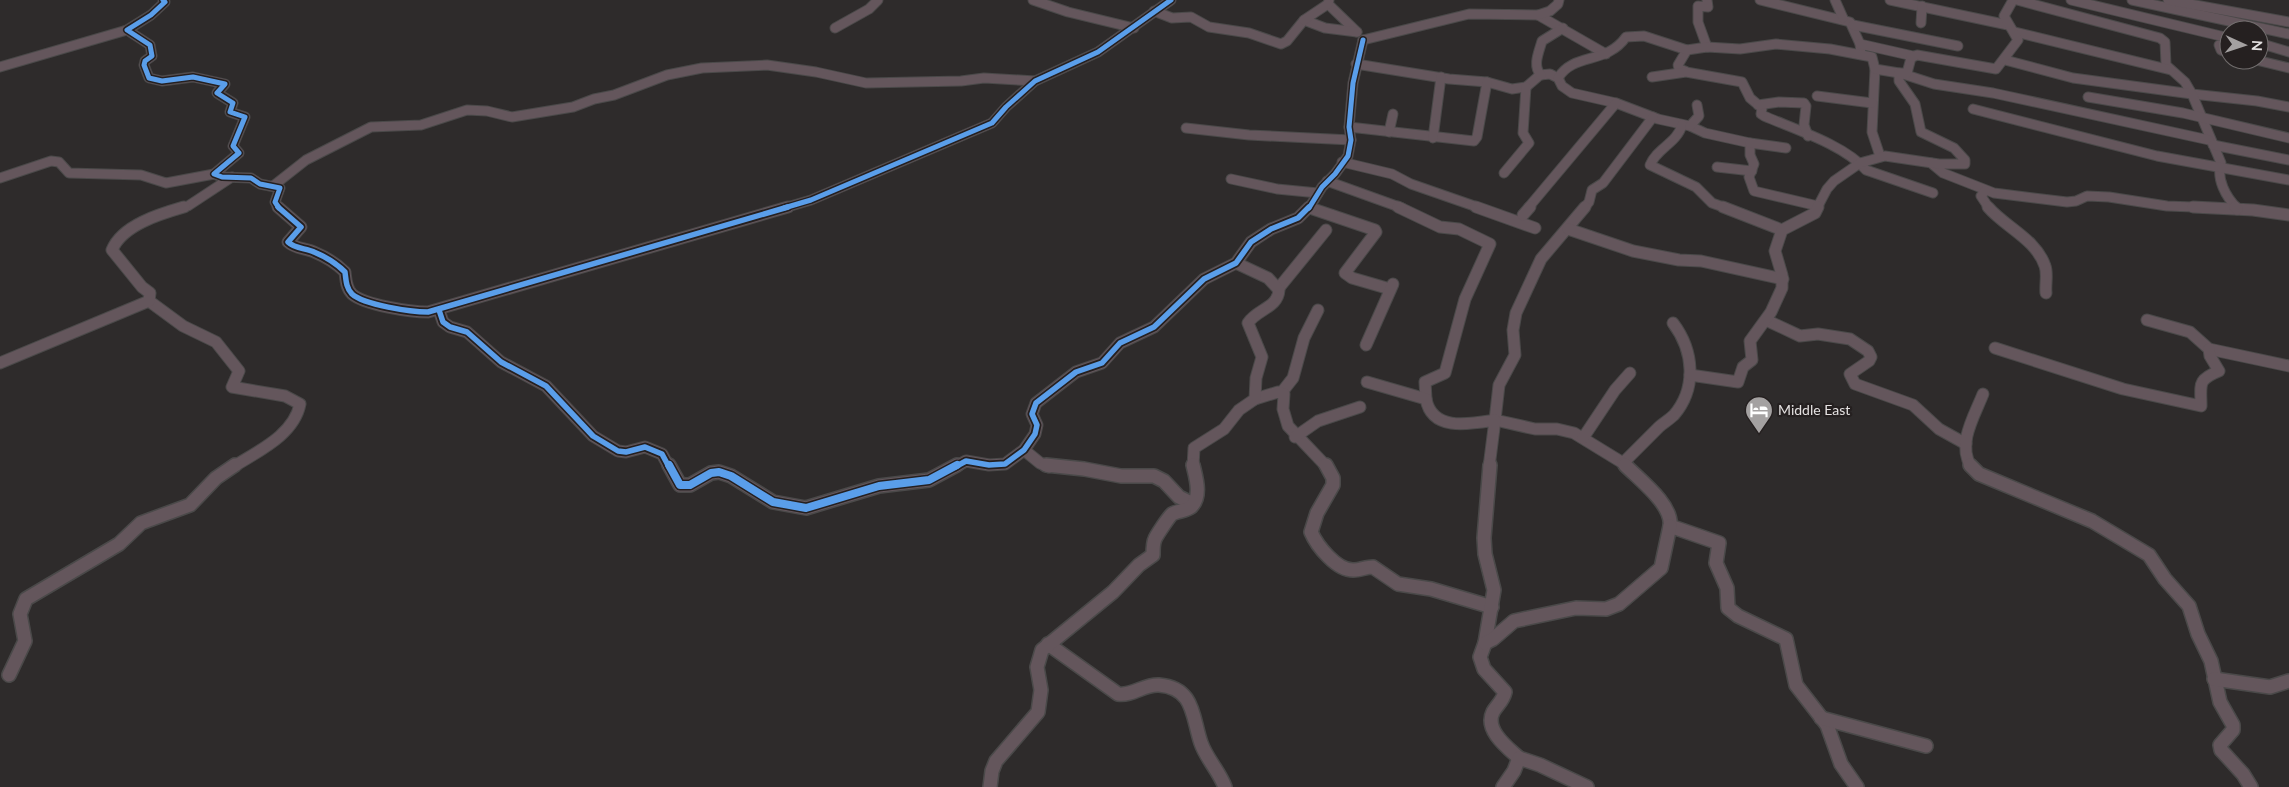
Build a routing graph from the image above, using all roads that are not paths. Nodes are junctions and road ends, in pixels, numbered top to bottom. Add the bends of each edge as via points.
1 (163, 0) edge
2 (878, 0) edge
3 (1033, 0) edge
4 (1154, 0) edge
5 (1559, 0) edge
6 (1707, 0) edge
7 (1760, 0) edge
8 (1835, 0) edge
9 (1890, 0) edge
10 (2013, 0) edge
11 (2017, 0) edge
12 (2070, 0) edge
13 (2132, 0) edge
14 (2168, 0) edge
15 (1168, 1) edge
16 (1329, 2) edge
17 (1922, 6) junction
18 (2104, 8) junction
19 (1154, 11) junction
20 (1538, 15) junction
21 (1843, 18) junction
22 (1304, 20) junction
23 (2100, 21) junction
24 (2289, 22) edge
25 (1921, 23) dead end
26 (2008, 25) junction
27 (1853, 26) junction
28 (836, 28) dead end
29 (1134, 28) junction
30 (1563, 28) junction
31 (127, 30) junction
32 (2015, 32) junction
33 (2289, 34) edge
34 (1360, 36) junction
35 (2219, 36) edge
36 (1860, 44) junction
37 (1958, 46) dead end
38 (2269, 46) edge
39 (1706, 47) junction
40 (1687, 50) junction
41 (2289, 52) edge
42 (1606, 54) junction
43 (1861, 54) junction
44 (1913, 56) junction
45 (2005, 60) junction
46 (2269, 63) edge
47 (1356, 64) junction
48 (0, 67) edge
49 (2289, 68) edge
50 (1875, 69) junction
51 (2171, 70) junction
52 (1685, 71) junction
53 (1901, 73) junction
54 (1552, 75) junction
55 (1441, 77) junction
56 (1652, 77) dead end
57 (1035, 81) junction
58 (1486, 82) junction
59 (1526, 87) junction
60 (2192, 94) junction
61 (1817, 96) dead end
62 (2088, 97) dead end
63 (1616, 103) junction
64 (1872, 104) junction
65 (1697, 105) dead end
66 (1758, 105) junction
67 (2289, 107) edge
68 (1973, 109) dead end
69 (1393, 114) dead end
70 (1653, 117) junction
71 (2203, 118) junction
72 (1686, 125) junction
73 (1349, 127) junction
74 (1186, 128) dead end
75 (1389, 132) junction
76 (1808, 136) junction
77 (1433, 138) junction
78 (2289, 138) edge
79 (1351, 140) junction
80 (2211, 142) junction
81 (1750, 143) junction
82 (1786, 148) dead end
83 (1880, 156) junction
84 (2289, 160) edge
85 (1342, 162) junction
86 (1860, 163) junction
87 (1931, 163) junction
88 (1717, 167) dead end
89 (2221, 168) junction
90 (1752, 171) junction
91 (1504, 173) dead end
92 (214, 174) junction
93 (232, 177) junction
94 (0, 178) edge
95 (1231, 179) dead end
96 (2289, 180) edge
97 (1328, 181) junction
98 (273, 186) junction
99 (1985, 191) junction
100 (1318, 193) junction
101 (1933, 193) dead end
102 (1818, 206) junction
103 (1310, 208) junction
104 (2237, 209) junction
105 (1523, 215) dead end
106 (2289, 215) edge
107 (1535, 228) dead end
108 (1568, 229) junction
109 (1326, 230) dead end
110 (1782, 230) junction
111 (1236, 263) junction
112 (1783, 279) junction
113 (1278, 289) junction
114 (2046, 293) dead end
115 (148, 301) junction
116 (439, 310) junction
117 (1318, 310) dead end
118 (1766, 320) junction
119 (2147, 320) dead end
120 (1673, 323) dead end
121 (1366, 344) dead end
122 (1995, 348) dead end
123 (2209, 349) junction
124 (0, 363) edge
125 (2289, 366) edge
126 (1630, 374) dead end
127 (1690, 376) junction
128 (1367, 382) dead end
129 (1282, 392) junction
130 (1983, 394) dead end
131 (1255, 399) junction
132 (1426, 399) junction
133 (1360, 407) dead end
134 (1495, 420) junction
135 (1296, 436) junction
136 (1582, 438) junction
137 (1966, 444) junction
138 (1024, 450) junction
139 (1623, 463) junction
140 (1193, 504) junction
141 (1670, 526) junction
142 (1492, 607) junction
143 (1485, 643) junction
144 (1048, 644) junction
145 (9, 675) dead end
146 (2214, 679) junction
147 (2289, 681) edge
148 (1821, 718) junction
149 (1926, 746) dead end
150 (1519, 758) junction
151 (990, 787) edge
152 (1225, 787) edge
153 (1502, 787) edge
154 (1587, 787) edge
155 (1857, 787) edge
156 (2251, 787) edge

1 - 31 street via 151,16
2 - 28 street
3 - 29 street
4 - 15 street
5 - 20 street via 1550,11
6 - 39 street via 1708,6 1698,6 1698,22
7 - 21 street
8 - 21 street
9 - 17 street
10 - 26 street via 2004,16
11 - 23 street
12 - 18 street
13 - 33 street
14 - 24 street
15 - 19 street
16 - 22 street
16 - 34 street
17 - 25 street
17 - 26 street
18 - 23 street
18 - 35 street
19 - 22 street via 1172,18 1191,17 1208,27 1281,44
19 - 29 street
20 - 30 street
20 - 34 street via 1469,14
21 - 27 street
22 - 34 street
23 - 51 street via 2160,38 2165,42 2166,65
26 - 32 street
27 - 36 street
27 - 37 street
29 - 57 street via 1090,56
30 - 42 street
30 - 54 street via 1542,41 1536,64 1537,71
31 - 48 street
31 - 92 street via 150,45 152,56 144,65 152,81 201,77 225,84 217,93 233,103 230,112 245,117 233,146 239,154 218,167
32 - 45 street via 2018,40
32 - 51 street
34 - 47 street
36 - 43 street
36 - 44 street
38 - 41 street
39 - 40 street
39 - 43 street via 1740,49 1776,44
40 - 42 street via 1644,36 1633,36 1626,37 1620,46
40 - 52 street via 1678,65
42 - 54 street via 1575,63
43 - 50 street via 1872,57
44 - 45 street via 1993,70
44 - 53 street via 1908,72
45 - 60 street via 2073,78
46 - 49 street
47 - 55 street
47 - 73 street
50 - 53 street
50 - 64 street
51 - 60 street
52 - 56 street via 1665,72
52 - 66 street via 1742,82 1750,98
53 - 80 street
53 - 87 street via 1899,81 1915,104 1921,132 1954,148 1963,155 1966,163 1958,166
54 - 59 street
54 - 63 street via 1572,93
55 - 58 street
55 - 77 street
57 - 98 street via 984,78 866,84 767,65 702,68 667,75 573,107 512,117 467,110 421,125 371,127 306,160
57 - 116 street via 992,123 810,200
58 - 59 street via 1512,89
58 - 77 street via 1474,141
59 - 91 street via 1523,133 1529,143
60 - 67 street via 2257,100
60 - 71 street
61 - 64 street
62 - 71 street
63 - 70 street
63 - 105 street
64 - 83 street via 1872,132
65 - 72 street via 1699,116
66 - 76 street via 1762,115
66 - 76 street via 1804,103 1804,125
68 - 89 street via 2134,150
69 - 75 street
70 - 72 street
70 - 108 street via 1603,183 1592,190 1589,202
71 - 78 street
71 - 80 street
72 - 81 street via 1705,133
72 - 110 street via 1650,165 1696,187 1712,203
73 - 75 street
73 - 79 street
74 - 79 street
75 - 77 street
76 - 86 street
79 - 85 street via 1348,156
80 - 84 street
80 - 89 street
81 - 82 street
81 - 90 street
83 - 86 street
83 - 87 street
85 - 97 street
85 - 107 street via 1392,174
86 - 101 street via 1866,170
86 - 102 street via 1834,181
87 - 99 street via 1937,170
88 - 90 street
89 - 96 street
89 - 104 street via 2226,197
90 - 102 street via 1749,177 1757,193
92 - 93 street
92 - 94 street via 166,183 141,175 69,173 59,162 51,161
93 - 98 street via 251,178 260,184
93 - 115 street via 188,206 147,218 115,242 112,250 150,293
95 - 100 street via 1277,189
97 - 100 street
97 - 132 street via 1404,209 1440,227 1459,229 1490,244 1465,299 1448,368 1445,373 1425,382
98 - 116 street via 280,188 275,202 281,211 301,226 301,230 288,242 334,262 345,272 347,287 352,294 378,304 417,312
99 - 104 street via 2067,202 2087,196 2167,206
99 - 114 street via 1981,196 1989,211 2039,253 2046,271
100 - 103 street
102 - 110 street via 1815,213
103 - 111 street via 1298,218 1251,242
103 - 121 street via 1376,232 1345,273 1352,278 1392,286
104 - 106 street
108 - 112 street via 1633,252 1701,261
108 - 134 street via 1542,259 1516,313 1513,330 1515,355 1499,385
109 - 113 street
110 - 112 street via 1774,250
111 - 113 street via 1268,276
111 - 138 street via 1204,279 1154,327 1120,343 1102,363 1076,372 1036,404 1032,414 1037,429
112 - 118 street
113 - 131 street via 1275,302 1248,323 1262,357
115 - 124 street
115 - 145 street via 183,326 216,342 239,371 232,387 294,400 300,404 298,415 283,434 216,478 190,504 141,523 118,544 26,599 19,611 20,629 25,641
116 - 138 street via 443,322 450,327 467,332 501,362 546,386 593,436 618,451 645,447 662,454 680,485 695,483 711,473 725,474 774,502 806,508 879,486 929,480 966,461 1005,464
117 - 129 street via 1304,338 1293,378
118 - 127 street via 1750,341 1752,360 1743,367 1738,382
118 - 137 street via 1798,335 1826,335 1853,341 1872,357 1850,374 1855,384 1913,404 1939,429
119 - 123 street via 2194,334
120 - 127 street via 1681,331 1689,351
122 - 123 street via 2063,371 2201,406 2201,382 2219,371
123 - 125 street
126 - 136 street
127 - 139 street via 1687,396 1673,417 1660,425
128 - 132 street
129 - 131 street
129 - 135 street via 1286,396 1283,409 1286,420
130 - 137 street via 1967,428
131 - 140 street via 1239,410 1224,429 1194,448 1192,456 1198,490
132 - 134 street via 1428,410 1435,418 1462,425
133 - 135 street via 1322,418
134 - 136 street via 1535,429 1566,430
134 - 142 street via 1484,538 1494,590
135 - 142 street via 1325,464 1333,478 1333,485 1317,513 1311,532 1333,559 1347,570 1373,566 1398,584 1418,586
136 - 139 street
137 - 146 street via 1969,462 1976,472 2069,514 2092,521 2149,555 2189,606 2211,662
138 - 140 street via 1050,467 1121,476 1154,476
139 - 141 street via 1668,508
140 - 144 street via 1166,519 1154,540 1151,558
141 - 143 street via 1661,568 1620,604 1606,609 1576,608 1514,621
141 - 148 street via 1720,543 1716,563 1727,588 1728,608 1786,640 1796,684
142 - 143 street
143 - 150 street via 1481,664 1505,695 1491,714 1491,722 1498,736
144 - 151 street via 1039,657 1041,703 1038,712 996,761
144 - 152 street via 1118,694 1126,695 1151,685 1160,685 1182,694 1193,708 1201,744
146 - 147 street via 2265,687
146 - 156 street via 2220,702 2234,726 2220,745 2221,750
148 - 149 street
148 - 155 street via 1832,737 1840,766
150 - 153 street
150 - 154 street

